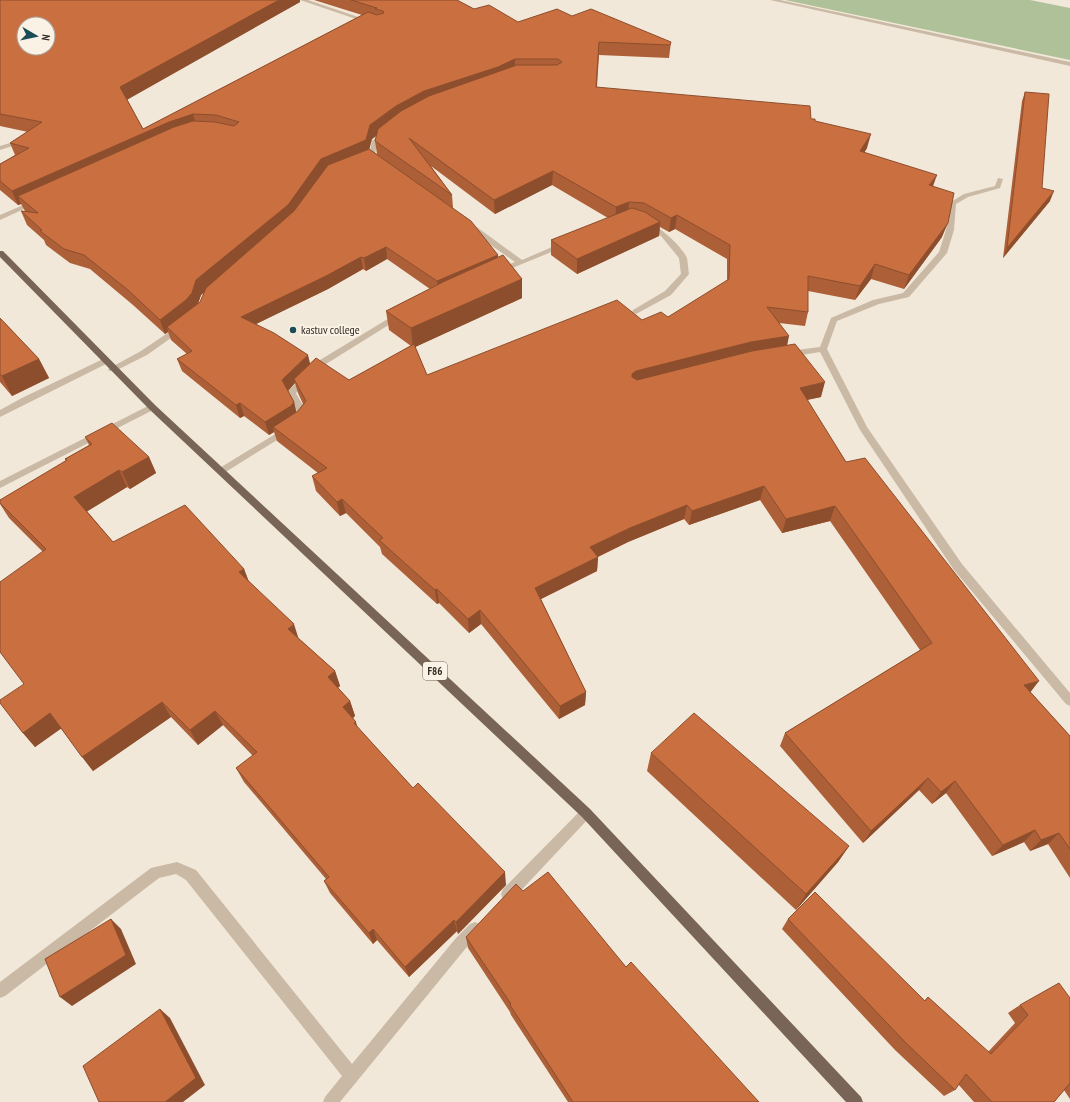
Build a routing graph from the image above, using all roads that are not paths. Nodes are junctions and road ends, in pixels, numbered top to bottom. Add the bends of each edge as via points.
1 (303, 0) edge
2 (774, 0) edge
3 (374, 23) edge
4 (1070, 64) edge
5 (388, 131) edge
6 (33, 138) edge
7 (0, 148) edge
8 (372, 156) junction
9 (379, 160) edge
10 (359, 161) edge
11 (1000, 179) dead end
12 (42, 199) edge
13 (0, 218) edge
14 (641, 220) edge
15 (462, 221) edge
16 (571, 242) edge
17 (0, 253) edge
18 (520, 262) junction
19 (492, 275) edge
20 (407, 312) edge
21 (636, 312) dead end
22 (188, 322) edge
23 (823, 348) junction
24 (778, 356) edge
25 (108, 365) junction
26 (152, 407) junction
27 (0, 414) edge
28 (222, 471) junction
29 (0, 485) edge
30 (1070, 701) edge
31 (586, 813) junction
32 (499, 904) edge
33 (483, 921) edge
34 (0, 991) edge
35 (352, 1076) junction
36 (330, 1102) edge
37 (856, 1102) edge

1 - 3 street
2 - 4 street
5 - 8 street via 375,141
6 - 7 street
8 - 9 street
8 - 10 street
11 - 23 street via 998,187 966,195 953,203 950,230 943,253 906,295 876,302 834,320
12 - 13 street
14 - 21 street via 664,234 683,258 685,274 668,293
15 - 18 street
16 - 18 street
17 - 25 main road, F86
18 - 19 street
20 - 28 street via 393,318 323,362 291,394 304,415 298,422
22 - 25 street via 144,353
23 - 24 street
23 - 30 street via 863,428 958,567
25 - 26 main road, F86
25 - 27 street via 25,400
26 - 28 main road, F86
26 - 29 street
28 - 31 main road, F86
31 - 32 street
31 - 37 main road, F86
33 - 35 street
34 - 35 street via 156,872 177,868 191,875
35 - 36 street

